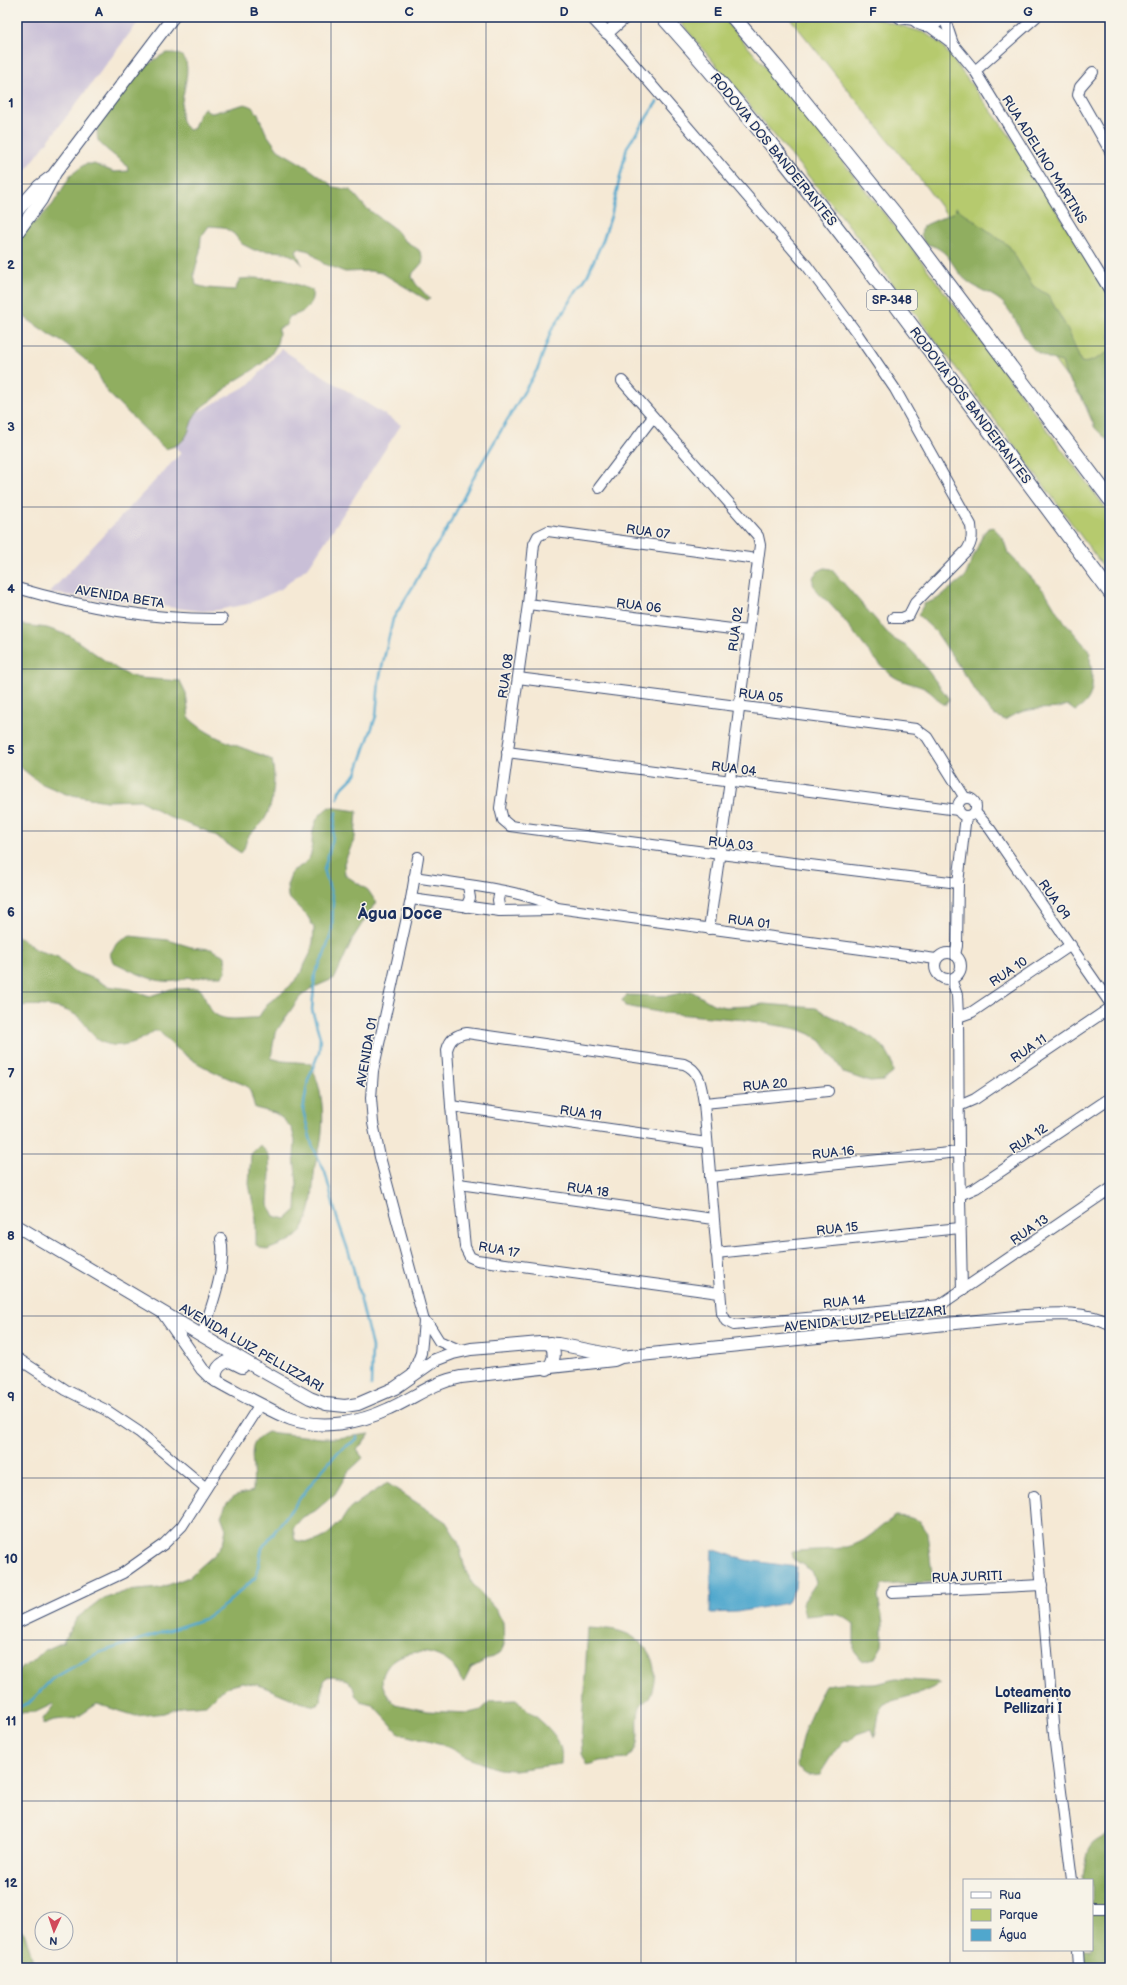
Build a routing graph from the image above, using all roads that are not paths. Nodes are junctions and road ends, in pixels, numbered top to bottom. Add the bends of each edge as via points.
1 (174, 17) edge
2 (592, 17) edge
3 (625, 17) edge
4 (663, 17) edge
5 (733, 17) edge
6 (900, 17) edge
7 (943, 17) edge
8 (1036, 17) edge
9 (913, 18) edge
10 (929, 26) junction
11 (608, 33) junction
12 (953, 44) junction
13 (975, 71) junction
14 (1093, 72) dead end
15 (1110, 151) edge
16 (55, 173) junction
17 (17, 211) edge
18 (17, 233) edge
19 (1110, 291) edge
20 (622, 381) dead end
21 (653, 417) junction
22 (599, 488) dead end
23 (1109, 497) edge
24 (538, 536) joint
25 (757, 559) junction
26 (17, 588) edge
27 (1110, 592) edge
28 (528, 604) junction
29 (893, 618) dead end
30 (222, 619) dead end
31 (748, 631) junction
32 (518, 678) junction
33 (740, 706) junction
34 (507, 752) junction
35 (730, 780) junction
36 (965, 798) junction
37 (966, 813) junction
38 (503, 820) joint
39 (720, 854) junction
40 (418, 857) dead end
41 (414, 877) junction
42 (958, 883) junction
43 (468, 886) junction
44 (500, 891) junction
45 (523, 896) junction
46 (411, 899) junction
47 (466, 906) junction
48 (558, 908) junction
49 (500, 911) junction
50 (523, 912) junction
51 (709, 929) junction
52 (1071, 945) junction
53 (955, 954) junction
54 (936, 959) junction
55 (951, 979) junction
56 (1110, 1003) edge
57 (1110, 1008) edge
58 (958, 1016) junction
59 (828, 1092) dead end
60 (1110, 1098) edge
61 (704, 1103) junction
62 (451, 1106) junction
63 (959, 1106) junction
64 (707, 1143) junction
65 (959, 1152) junction
66 (710, 1177) junction
67 (459, 1184) junction
68 (1110, 1189) edge
69 (960, 1195) junction
70 (713, 1219) junction
71 (17, 1226) edge
72 (960, 1228) junction
73 (221, 1239) dead end
74 (716, 1253) junction
75 (962, 1290) junction
76 (719, 1293) junction
77 (164, 1314) junction
78 (424, 1321) junction
79 (1110, 1324) edge
80 (202, 1335) junction
81 (550, 1343) junction
82 (462, 1351) junction
83 (621, 1357) junction
84 (17, 1358) edge
85 (255, 1367) junction
86 (547, 1368) junction
87 (412, 1376) junction
88 (216, 1381) junction
89 (260, 1404) junction
90 (206, 1488) junction
91 (1034, 1496) dead end
92 (1042, 1585) junction
93 (892, 1592) dead end
94 (17, 1623) edge
95 (1072, 1879) edge
96 (1093, 1908) edge
97 (1110, 1908) edge
98 (1078, 1951) edge
99 (1079, 1968) edge

1 - 16 main road
2 - 11 main road
3 - 11 main road
4 - 27 highway, RODOVIA DOS BANDEIRANTES / SP-348 via 708,67 834,224 992,431
5 - 23 highway via 900,220
6 - 9 main road
7 - 10 main road
7 - 12 street, RUA ADELINO MARTINS
8 - 13 street
9 - 10 main road via 920,24
10 - 12 street, RUA ADELINO MARTINS
11 - 29 street via 807,266 852,326 895,389 970,524 972,536 967,550 915,603 908,615
12 - 13 street, RUA ADELINO MARTINS
13 - 19 street, RUA ADELINO MARTINS
14 - 15 street via 1080,87 1078,95
16 - 17 main road via 39,186
16 - 18 main road via 41,200
20 - 21 street, RUA 02
21 - 22 street
21 - 25 street, RUA 02 via 758,536 760,545
24 - 25 street, RUA 07 via 548,531
24 - 28 street, RUA 08 via 534,544
25 - 31 street, RUA 02
26 - 30 street, AVENIDA BETA via 58,600 151,615 189,620
28 - 31 street, RUA 06
28 - 32 street, RUA 08
31 - 33 street, RUA 02
32 - 33 street, RUA 05
32 - 34 street, RUA 08
33 - 35 street, RUA 02
33 - 36 street, RUA 05 via 916,729 927,737
34 - 35 street, RUA 04
34 - 38 street, RUA 08 via 500,808
35 - 37 street, RUA 04
35 - 39 street, RUA 02
36 - 37 street via 959,803
36 - 37 street, RUA 05 via 974,802
37 - 42 street
37 - 52 street, RUA 09 via 990,829
38 - 39 street, RUA 03 via 510,826
39 - 42 street, RUA 03
39 - 51 street, RUA 02
40 - 41 street, AVENIDA 01
41 - 43 street
41 - 46 street, AVENIDA 01
42 - 53 street
43 - 44 street
43 - 47 street via 470,898
44 - 45 street
44 - 49 street
45 - 48 street
45 - 50 street
46 - 47 street
46 - 78 street, AVENIDA 01 via 373,1071 371,1098 380,1157
47 - 49 street
48 - 50 street
48 - 51 street, RUA 01
49 - 50 street
51 - 54 street, RUA 01
52 - 56 street, RUA 09
52 - 58 street, RUA 10 via 972,1012
53 - 54 street via 944,953
53 - 55 street via 961,968
54 - 55 street via 937,974
55 - 58 street via 957,995
57 - 63 street, RUA 11 via 976,1099
58 - 63 street
59 - 61 street, RUA 20
60 - 69 street, RUA 12 via 976,1188
61 - 62 street, RUA 17 via 700,1079 691,1066 468,1033 452,1038 447,1050
61 - 64 street
62 - 64 street, RUA 19
62 - 67 street, RUA 17
63 - 65 street
64 - 66 street
65 - 66 street, RUA 16
65 - 69 street
66 - 70 street
67 - 70 street, RUA 18
67 - 76 street, RUA 17 via 465,1247 470,1257 477,1260
68 - 75 street, RUA 13
69 - 72 street
70 - 74 street
71 - 77 main road, AVENIDA LUIZ PELLIZZARI
72 - 74 street, RUA 15
72 - 75 street
73 - 80 street via 224,1251
74 - 76 street
75 - 76 street, RUA 14 via 940,1305 734,1325 726,1321 722,1313
77 - 80 main road, AVENIDA LUIZ PELLIZZARI
77 - 88 main road, AVENIDA LUIZ PELLIZZARI via 202,1369
78 - 82 street, AVENIDA 01 via 439,1341
78 - 87 street, AVENIDA 01 via 421,1353
79 - 83 main road, AVENIDA LUIZ PELLIZZARI via 1087,1316 1066,1314 1025,1316
80 - 85 main road, AVENIDA LUIZ PELLIZZARI
81 - 82 main road, AVENIDA LUIZ PELLIZZARI
81 - 83 main road, AVENIDA LUIZ PELLIZZARI
81 - 86 main road via 554,1350 554,1358
82 - 87 main road, AVENIDA LUIZ PELLIZZARI via 435,1360
83 - 86 main road, AVENIDA LUIZ PELLIZZARI
84 - 90 street via 139,1432
85 - 87 main road, AVENIDA LUIZ PELLIZZARI via 310,1398 339,1406 358,1404 389,1392
85 - 88 main road via 246,1368 230,1361 221,1364 217,1370
86 - 89 main road, AVENIDA LUIZ PELLIZZARI via 444,1381 390,1409 354,1422 307,1423 284,1416
88 - 89 main road, AVENIDA LUIZ PELLIZZARI
89 - 90 street
90 - 94 street via 182,1526 144,1559 123,1573
91 - 92 street
92 - 93 street, RUA JURITI
92 - 95 street via 1054,1735
96 - 97 street
98 - 99 street

